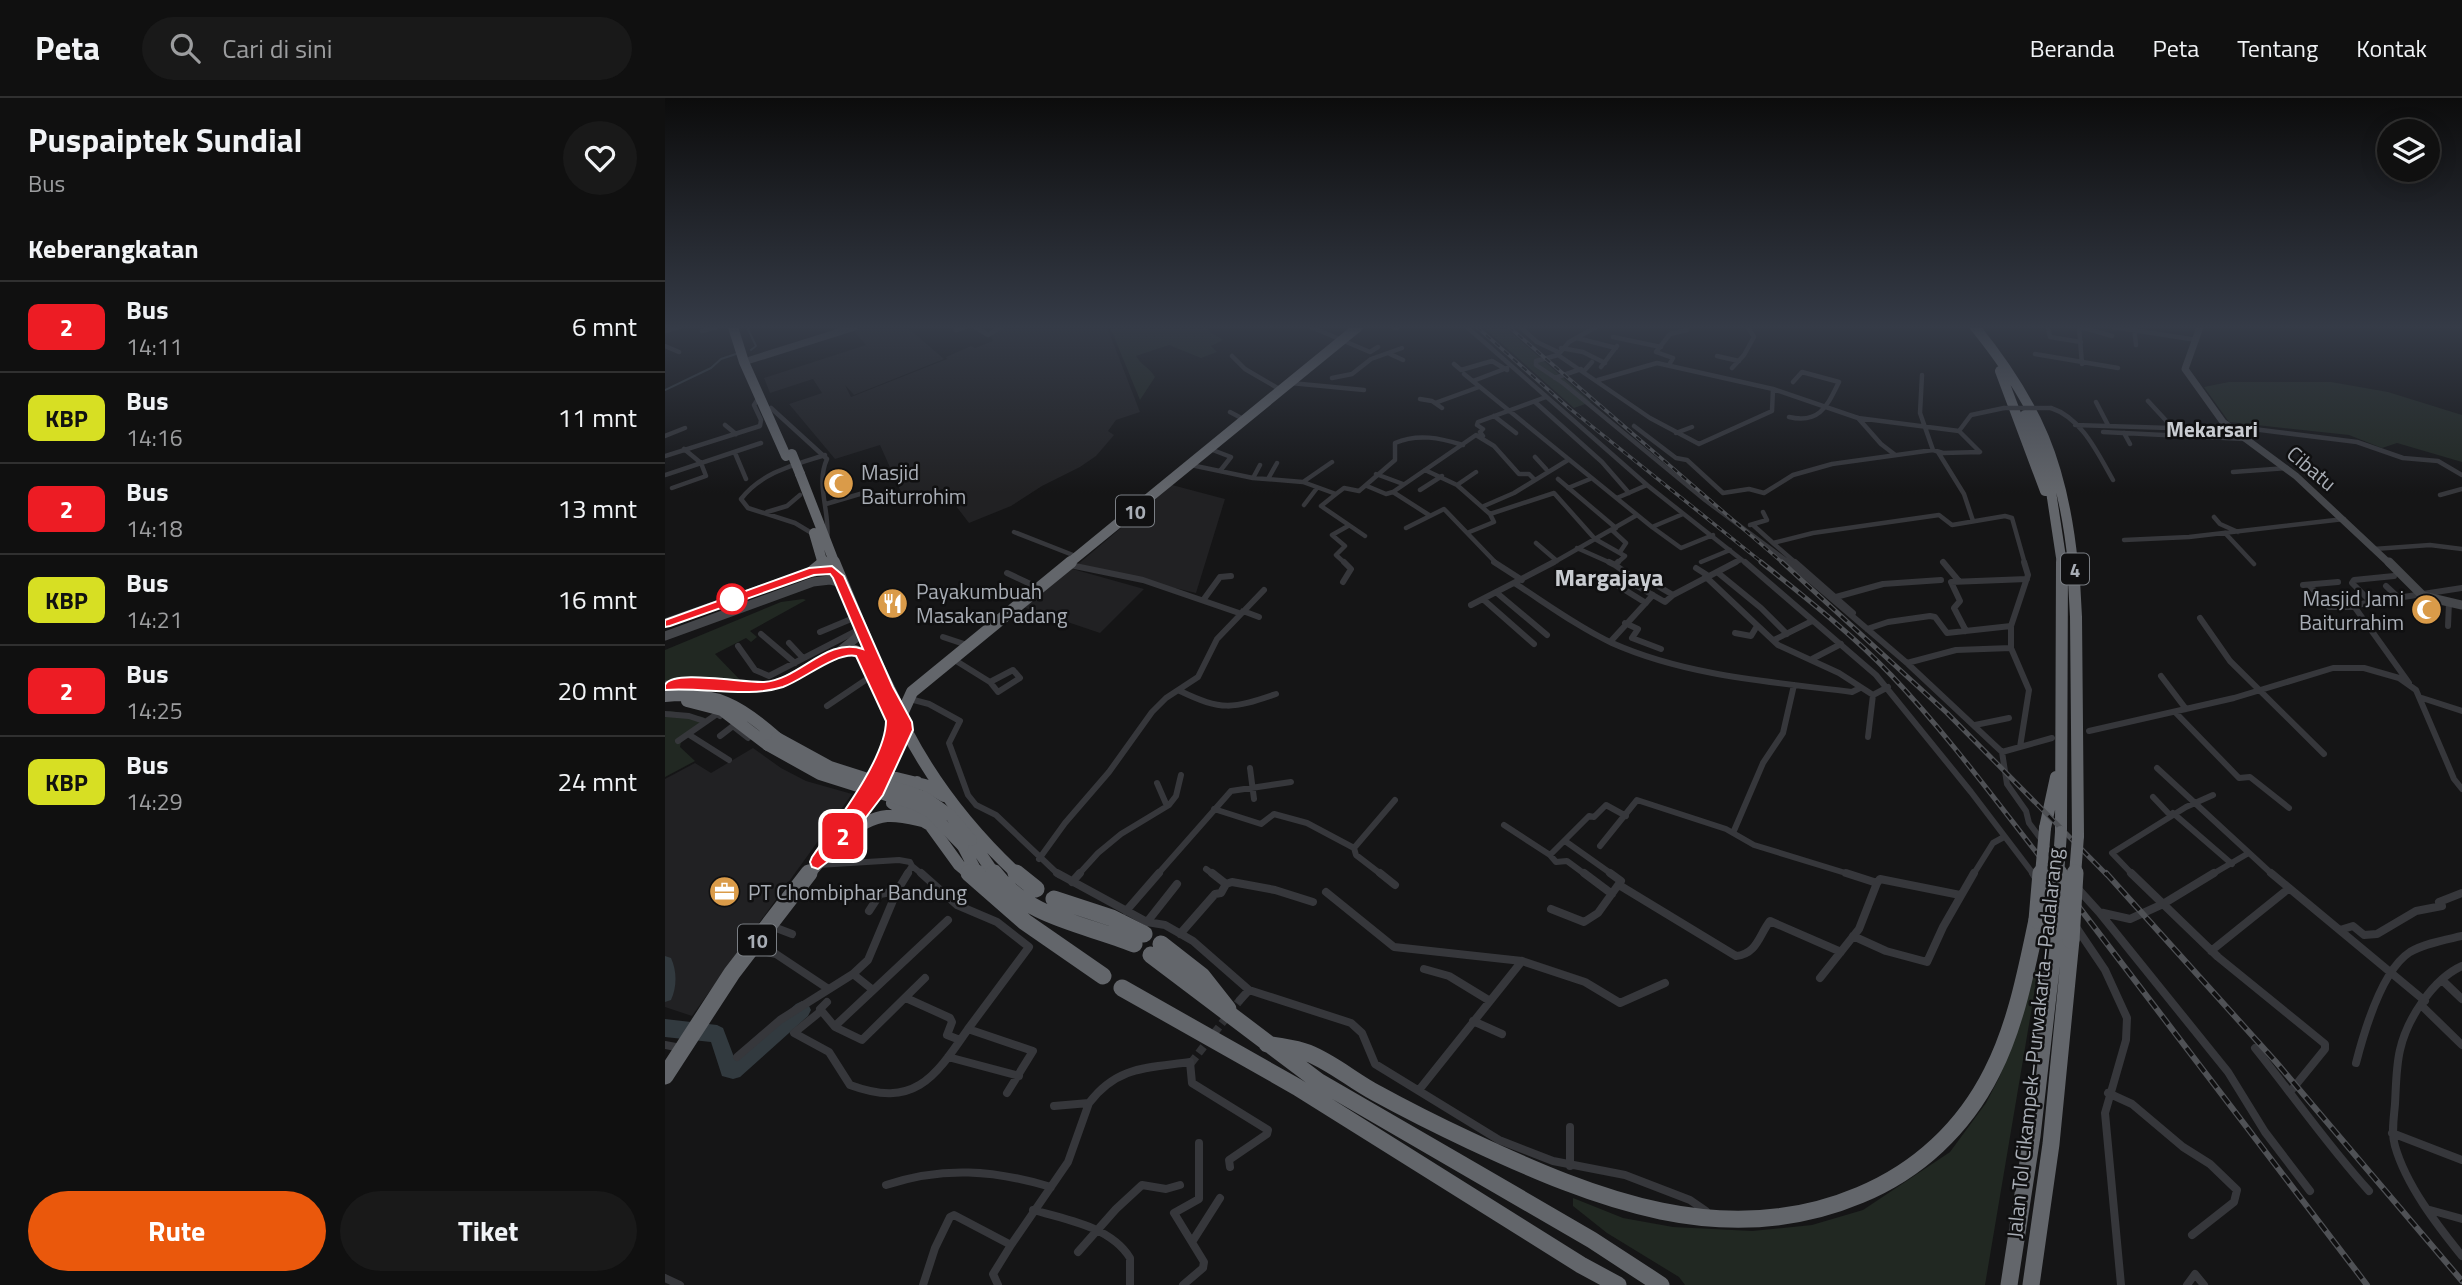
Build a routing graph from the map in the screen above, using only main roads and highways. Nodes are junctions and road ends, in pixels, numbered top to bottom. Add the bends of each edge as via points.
1 (754, 382) edge
2 (760, 382) edge
3 (1292, 382) edge
4 (2006, 382) edge
5 (2017, 382) edge
6 (789, 455) junction
7 (796, 475) junction
8 (813, 571) joint
9 (840, 579) junction
10 (665, 623) edge
11 (858, 623) junction
12 (665, 636) edge
13 (855, 651) joint
14 (809, 668) junction
15 (665, 685) edge
16 (889, 692) junction
17 (665, 696) edge
18 (909, 696) junction
19 (665, 702) edge
20 (902, 714) junction
21 (906, 730) junction
22 (773, 741) junction
23 (2057, 743) junction
24 (881, 774) junction
25 (917, 782) junction
26 (955, 803) junction
27 (858, 810) junction
28 (901, 816) junction
29 (926, 822) junction
30 (2045, 828) joint
31 (2078, 836) joint
32 (967, 843) junction
33 (822, 857) junction
34 (984, 888) junction
35 (1037, 889) dead end
36 (1054, 899) dead end
37 (2037, 920) joint
38 (1142, 933) joint
39 (2063, 937) junction
40 (1156, 949) dead end
41 (1103, 976) dead end
42 (1122, 988) dead end
43 (1267, 1044) junction
44 (665, 1076) edge
45 (1581, 1265) junction
46 (1601, 1285) edge
47 (1618, 1285) edge
48 (1661, 1285) edge
49 (2009, 1285) edge
50 (2031, 1285) edge

1 - 6 highway
2 - 6 highway
3 - 18 highway, 10
4 - 23 highway, Jalan Tol Cikampek–Purwakarta–Padalarang / 4 via 2045,459 2058,514 2064,589
5 - 31 highway, Jalan Tol Cikampek–Purwakarta–Padalarang / 4 via 2043,431 2065,496 2076,579
6 - 7 highway
7 - 8 highway via 824,563
7 - 9 highway
8 - 10 main road
9 - 11 highway
9 - 12 main road via 813,582
11 - 14 main road via 851,643
11 - 16 highway
13 - 14 main road via 840,652
13 - 24 highway, 10 via 863,654 893,721
14 - 15 main road via 766,687
16 - 18 highway
16 - 20 highway
17 - 22 highway via 726,699 745,710
18 - 20 highway
19 - 22 highway via 701,702 729,712
20 - 21 highway
21 - 24 highway, 10
21 - 26 highway
22 - 32 highway, bridge via 790,761 818,775 915,804
23 - 30 highway
23 - 39 highway, Jalan Tol Cikampek–Purwakarta–Padalarang / 4, bridge
24 - 25 highway
24 - 27 highway, 10
25 - 26 highway
25 - 29 highway via 896,791 891,800
26 - 35 highway via 1012,872
27 - 28 highway
27 - 33 highway, 10
28 - 29 highway
28 - 33 highway via 865,824
29 - 34 highway via 959,865
30 - 37 highway, bridge
31 - 39 highway, Jalan Tol Cikampek–Purwakarta–Padalarang / 4, bridge
32 - 34 highway
32 - 38 highway via 1013,895 1067,923 1110,933
33 - 44 highway, 10 via 751,948
34 - 41 highway
36 - 38 highway
37 - 43 highway via 2001,1054 1982,1091 1942,1141 1917,1164 1870,1192 1826,1211 1782,1219 1694,1219 1613,1201 1472,1141 1306,1052
39 - 49 highway, Jalan Tol Cikampek–Purwakarta–Padalarang / 4
39 - 50 highway, Jalan Tol Cikampek–Purwakarta–Padalarang / 4 via 2051,1144
40 - 43 highway
42 - 45 highway via 1299,1087
43 - 48 highway via 1318,1081
45 - 46 highway
45 - 47 highway

